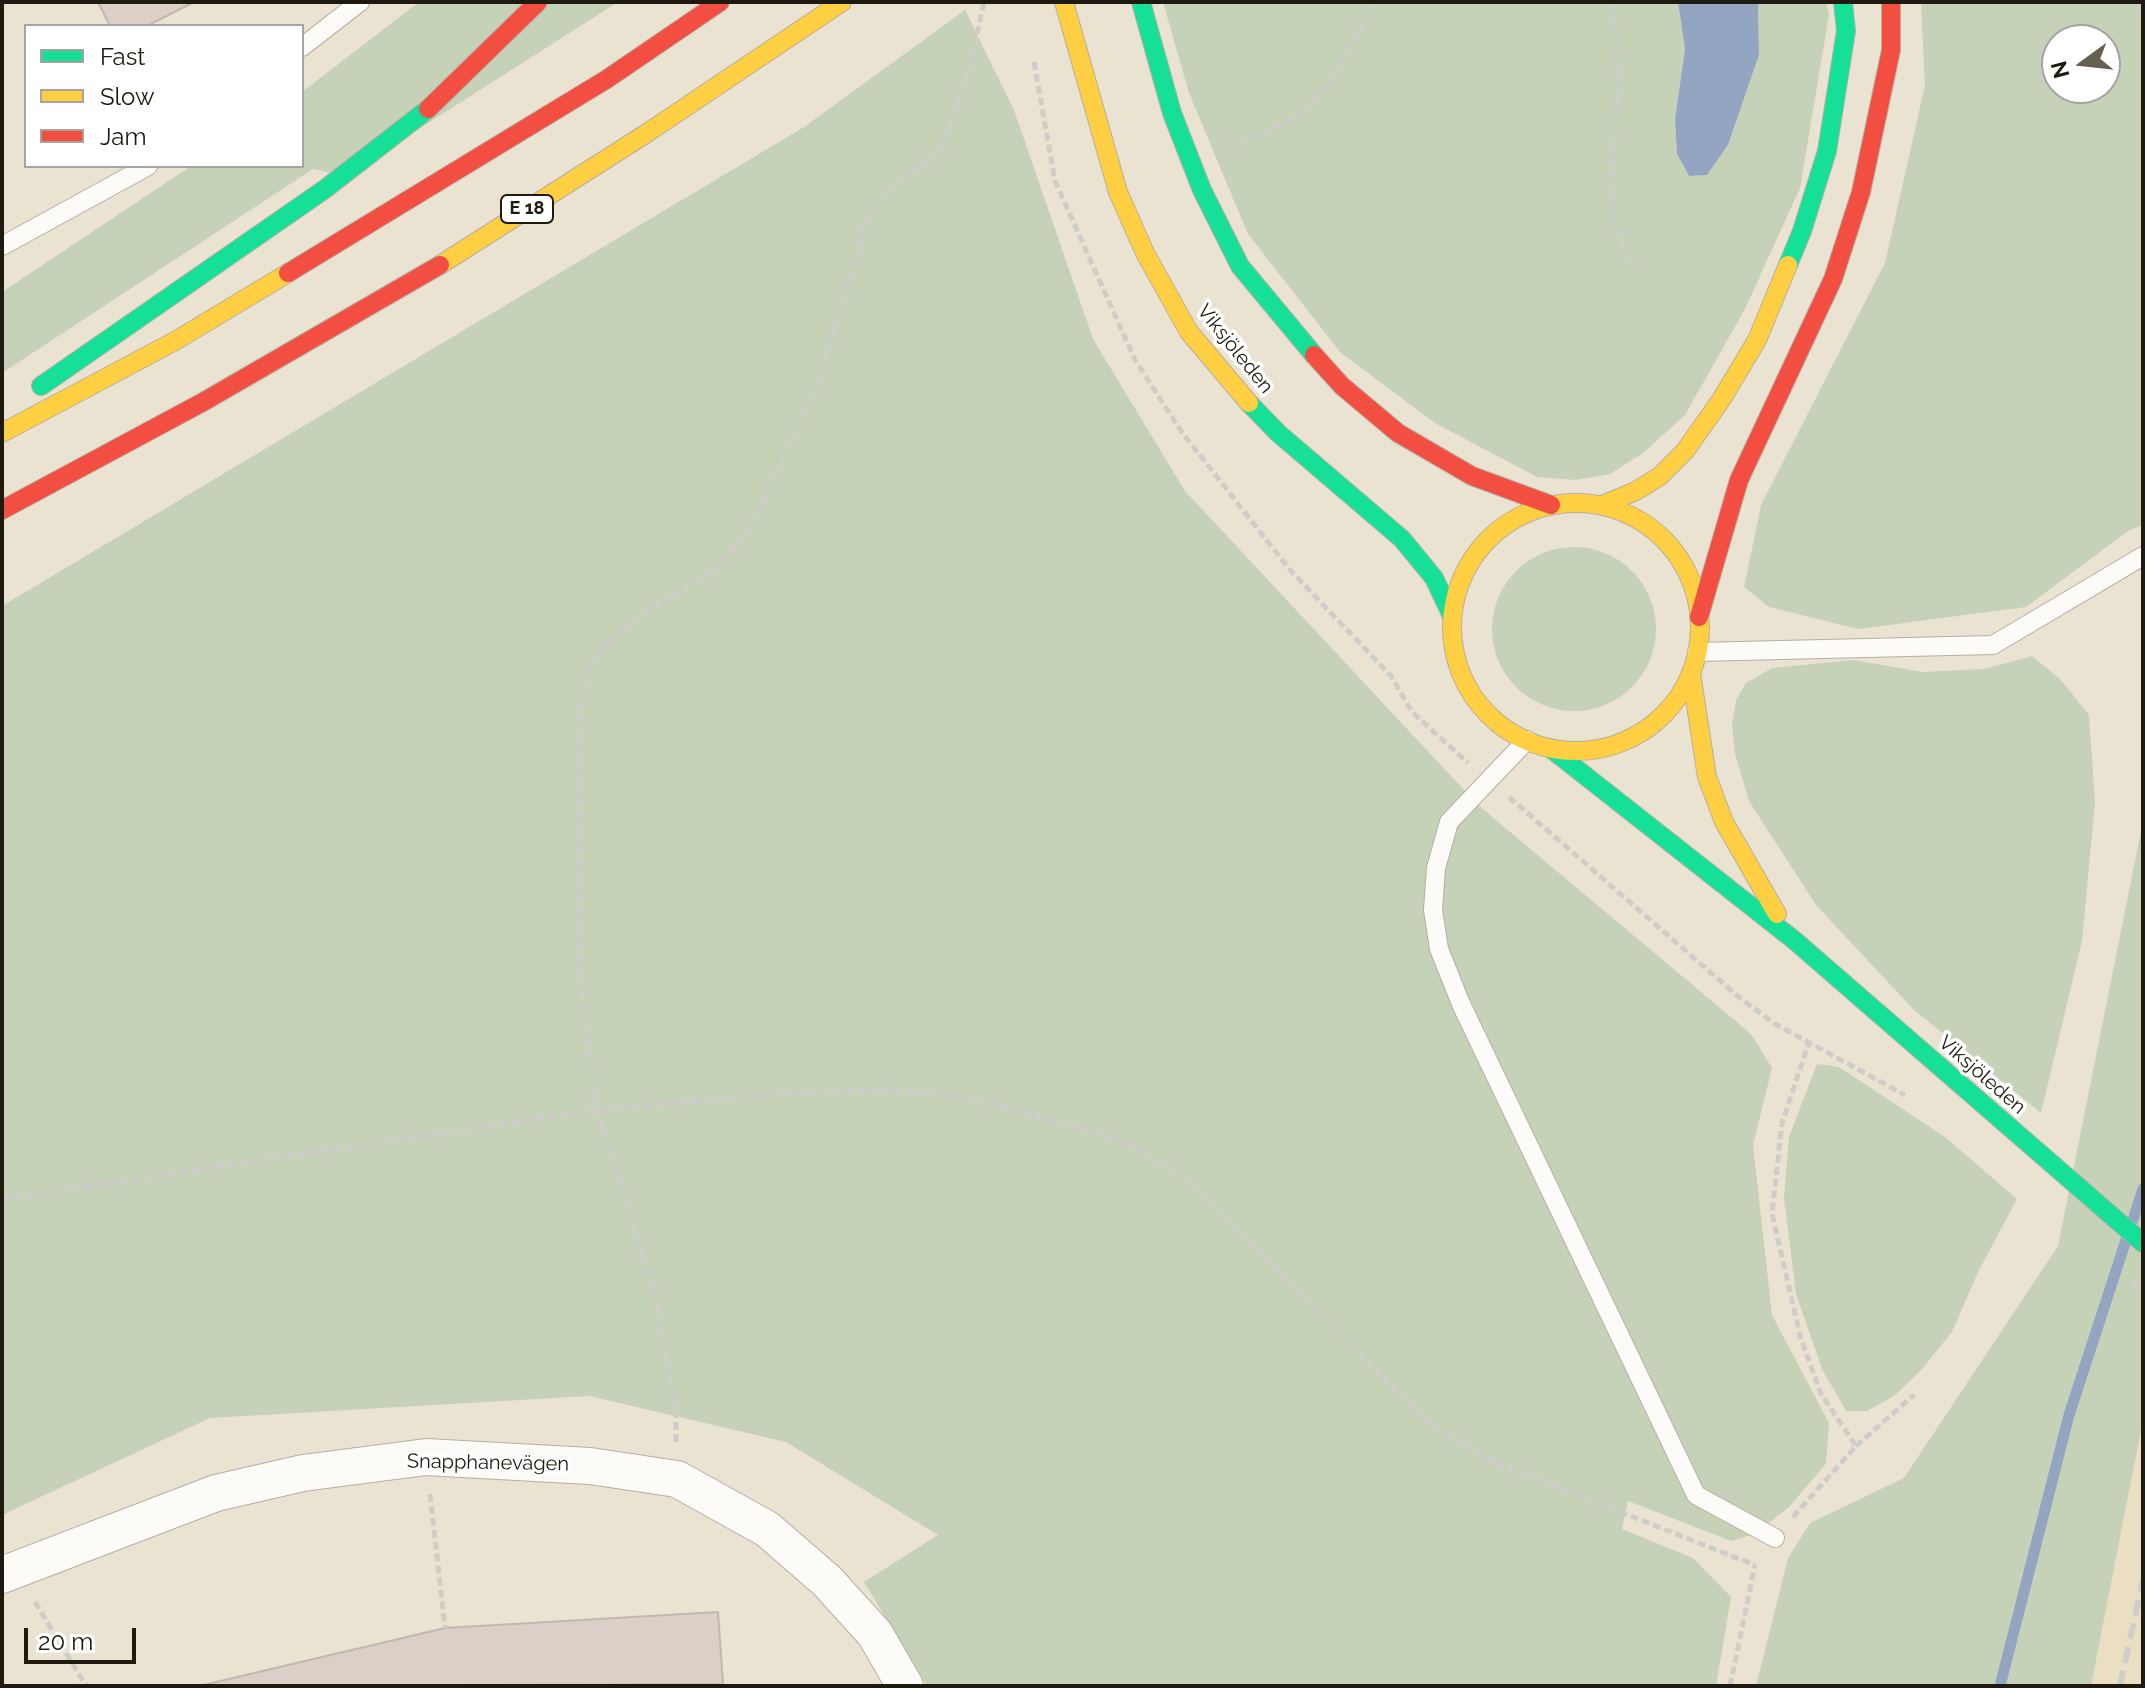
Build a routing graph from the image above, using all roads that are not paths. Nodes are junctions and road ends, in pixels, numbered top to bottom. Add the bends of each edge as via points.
1 (360, 2) edge
2 (538, 2) edge
3 (720, 2) edge
4 (842, 2) edge
5 (1064, 2) edge
6 (1141, 2) edge
7 (1843, 2) edge
8 (1891, 2) edge
9 (304, 45) edge
10 (144, 168) edge
11 (2, 246) edge
12 (28, 394) dead end
13 (2, 433) edge
14 (1551, 505) junction
15 (1602, 505) junction
16 (2, 510) edge
17 (2143, 556) edge
18 (1452, 616) junction
19 (1699, 617) junction
20 (1697, 652) junction
21 (1691, 673) junction
22 (1527, 740) junction
23 (1550, 748) junction
24 (1794, 940) junction
25 (2143, 1243) edge
26 (1775, 1538) road end
27 (2, 1575) edge
28 (905, 1686) edge

1 - 9 lane
2 - 12 main road via 440,100 325,189
3 - 13 main road via 607,79 175,341
4 - 16 main road, E 18 via 437,267
5 - 18 main road, Viksjöleden via 1118,192 1189,332 1278,433 1402,539 1434,578
6 - 14 main road via 1172,113 1240,266 1342,386 1398,433 1472,476
7 - 15 main road via 1846,31 1827,151 1802,231 1757,340 1685,451 1660,476
8 - 19 main road via 1891,50 1861,192 1833,279 1739,480
10 - 11 lane
14 - 15 main road
14 - 18 main road via 1514,519 1483,544 1462,578
15 - 19 main road via 1644,523 1676,554 1696,594
17 - 20 lane via 1993,645
18 - 22 main road via 1455,654 1468,689 1483,710
19 - 20 main road
20 - 21 main road
21 - 23 main road via 1668,710 1635,736 1593,750
21 - 24 main road, Viksjöleden via 1707,777 1724,822
22 - 23 main road
22 - 26 lane via 1449,822 1436,868 1433,910 1439,949 1696,1495
23 - 24 main road, Viksjöleden
24 - 25 main road, Viksjöleden
27 - 28 street, Snapphanevägen via 216,1493 303,1473 426,1457 590,1466 677,1479 767,1529 827,1581 875,1634

